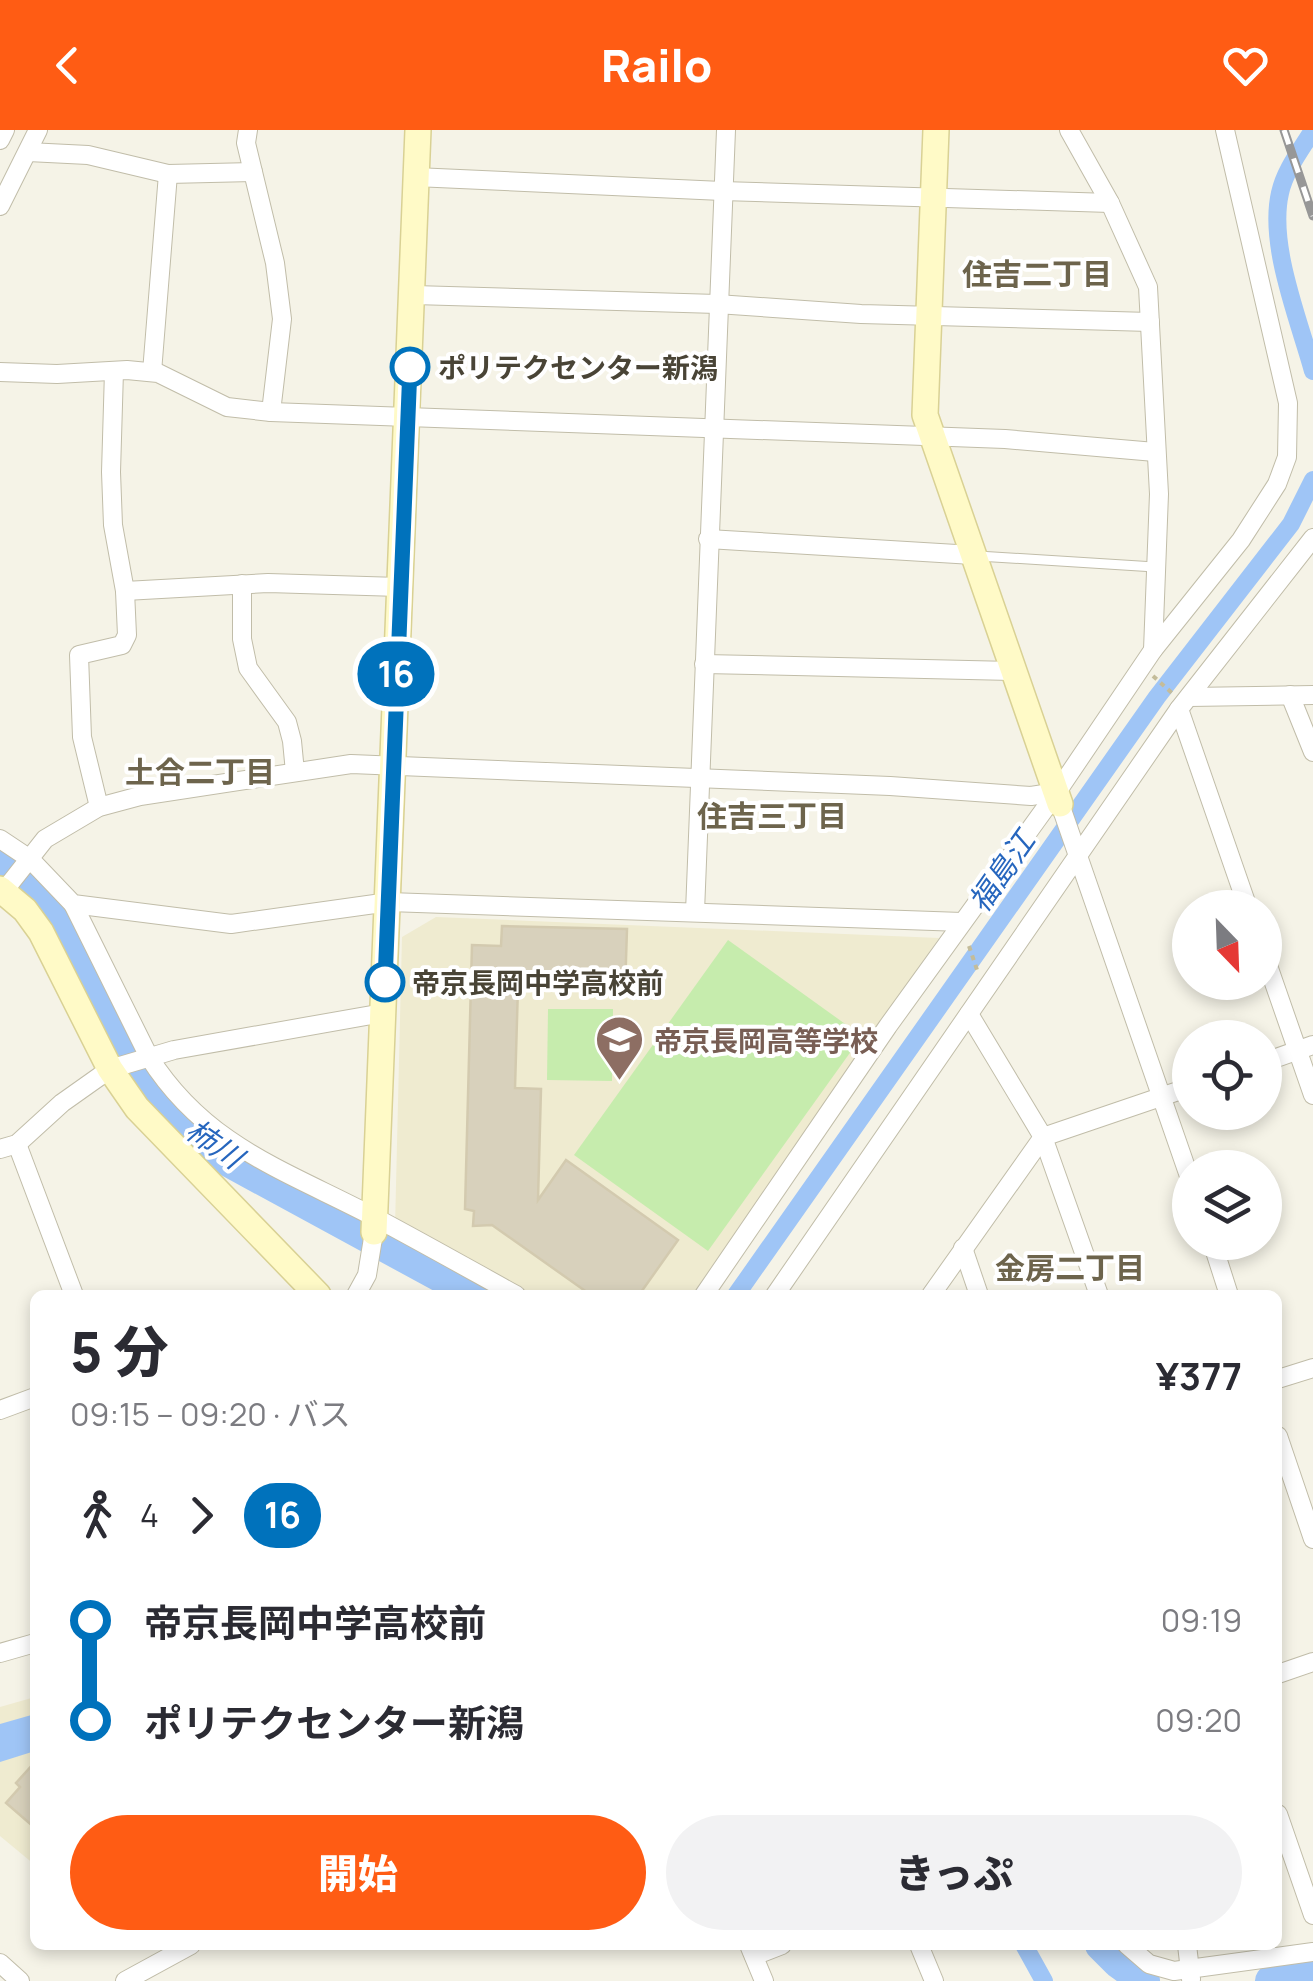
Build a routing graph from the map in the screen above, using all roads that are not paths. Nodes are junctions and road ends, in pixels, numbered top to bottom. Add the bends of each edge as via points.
1 (5, 130) edge
2 (38, 130) edge
3 (248, 130) edge
4 (418, 130) edge
5 (726, 130) edge
6 (936, 130) edge
7 (1069, 130) edge
8 (1225, 130) edge
9 (0, 140) edge
10 (28, 152) junction
11 (253, 172) junction
12 (168, 174) junction
13 (416, 177) junction
14 (722, 191) junction
15 (933, 199) junction
16 (1110, 203) junction
17 (0, 206) edge
18 (414, 296) junction
19 (717, 304) junction
20 (927, 316) junction
21 (1150, 322) junction
22 (114, 371) junction
23 (0, 372) edge
24 (152, 372) junction
25 (270, 412) junction
26 (408, 418) junction
27 (713, 430) junction
28 (931, 438) junction
29 (1154, 452) junction
30 (1313, 538) edge
31 (708, 540) junction
32 (973, 556) junction
33 (1154, 567) junction
34 (242, 584) junction
35 (399, 587) junction
36 (126, 592) junction
37 (1153, 650) junction
38 (704, 664) junction
39 (1012, 671) junction
40 (1313, 695) edge
41 (1290, 696) junction
42 (1182, 701) junction
43 (1313, 752) edge
44 (392, 765) junction
45 (295, 772) junction
46 (700, 778) junction
47 (1058, 798) junction
48 (99, 807) junction
49 (0, 839) edge
50 (1076, 850) junction
51 (28, 862) junction
52 (5, 888) edge
53 (1242, 890) edge
54 (389, 902) junction
55 (73, 904) junction
56 (695, 912) junction
57 (962, 922) junction
58 (1282, 996) edge
59 (384, 1013) junction
60 (968, 1014) junction
61 (1305, 1048) edge
62 (149, 1057) junction
63 (110, 1069) junction
64 (1172, 1092) edge
65 (1313, 1095) edge
66 (1162, 1096) junction
67 (1044, 1137) junction
68 (8, 1147) edge
69 (1180, 1150) edge
70 (375, 1225) junction
71 (963, 1248) junction
72 (1218, 1260) edge
73 (72, 1290) edge
74 (306, 1290) edge
75 (358, 1290) edge
76 (506, 1290) edge
77 (707, 1290) edge
78 (778, 1290) edge
79 (934, 1290) edge
80 (977, 1290) edge
81 (1097, 1290) edge
82 (1228, 1290) edge
83 (1313, 1368) edge
84 (1282, 1377) edge
85 (30, 1399) edge
86 (0, 1410) edge
87 (1282, 1448) edge
88 (1313, 1539) edge
89 (30, 1643) edge
90 (0, 1652) edge
91 (1313, 1662) edge
92 (1282, 1673) edge
93 (1282, 1826) edge
94 (1313, 1915) edge
95 (181, 1950) edge
96 (752, 1950) edge
97 (920, 1950) edge
98 (1133, 1950) edge
99 (1188, 1950) edge
100 (1313, 1952) edge
101 (0, 1963) edge
102 (1191, 1977) edge
103 (20, 1981) edge
104 (125, 1981) edge
105 (764, 1981) edge
106 (934, 1981) edge

1 - 9 street
2 - 10 street
3 - 11 street
4 - 13 street
5 - 14 street
6 - 15 street
7 - 16 street
8 - 37 street via 1288,403 1287,457 1263,509
10 - 12 street via 88,155
10 - 17 street
11 - 12 street
11 - 25 street via 282,318
12 - 24 street
13 - 14 street
13 - 18 street
14 - 15 street
14 - 19 street
15 - 16 street
15 - 20 street
16 - 21 street via 1148,288
18 - 19 street
18 - 26 street
19 - 20 street
19 - 27 street
20 - 21 street
20 - 28 street via 924,395
21 - 29 street
22 - 23 street
22 - 24 street
22 - 36 street via 110,472
24 - 25 street via 227,407
25 - 26 street
26 - 27 street
26 - 35 street
27 - 28 street
27 - 31 street
28 - 29 street
28 - 32 street
29 - 33 street
30 - 42 street
31 - 32 street
31 - 38 street
32 - 33 lane
32 - 39 street
33 - 37 street
34 - 35 street
34 - 36 street
34 - 45 street via 248,668 287,722
35 - 44 street
36 - 48 street via 128,635 122,645 79,655 82,737
37 - 47 street
38 - 39 street
38 - 46 street
39 - 47 street
40 - 41 street
41 - 42 street
41 - 43 street
42 - 50 street
42 - 53 street
44 - 45 street
44 - 46 street
44 - 54 street
45 - 48 street
46 - 47 street
46 - 56 street
47 - 50 street
47 - 57 street
48 - 51 street via 45,839
49 - 51 street
50 - 60 street
50 - 66 street
51 - 52 street
51 - 55 street
52 - 63 street via 41,932
54 - 55 street via 231,924
54 - 56 street
54 - 59 street
55 - 62 street
56 - 57 street
57 - 77 street
58 - 61 street
59 - 62 street
59 - 70 street
60 - 67 street
60 - 78 street
61 - 65 street
62 - 63 street
62 - 70 street via 227,1142
63 - 68 street
63 - 74 street
64 - 66 street
66 - 67 street
66 - 69 street
67 - 71 street
67 - 81 street
68 - 73 street
70 - 75 street
70 - 76 street
71 - 79 street
71 - 80 street
72 - 82 street
83 - 84 street
85 - 86 street
87 - 88 street
89 - 90 street
91 - 92 street
93 - 94 street
95 - 104 street
96 - 105 street
97 - 106 street
98 - 102 street via 1149,1964
99 - 102 street
100 - 102 street
101 - 103 street

